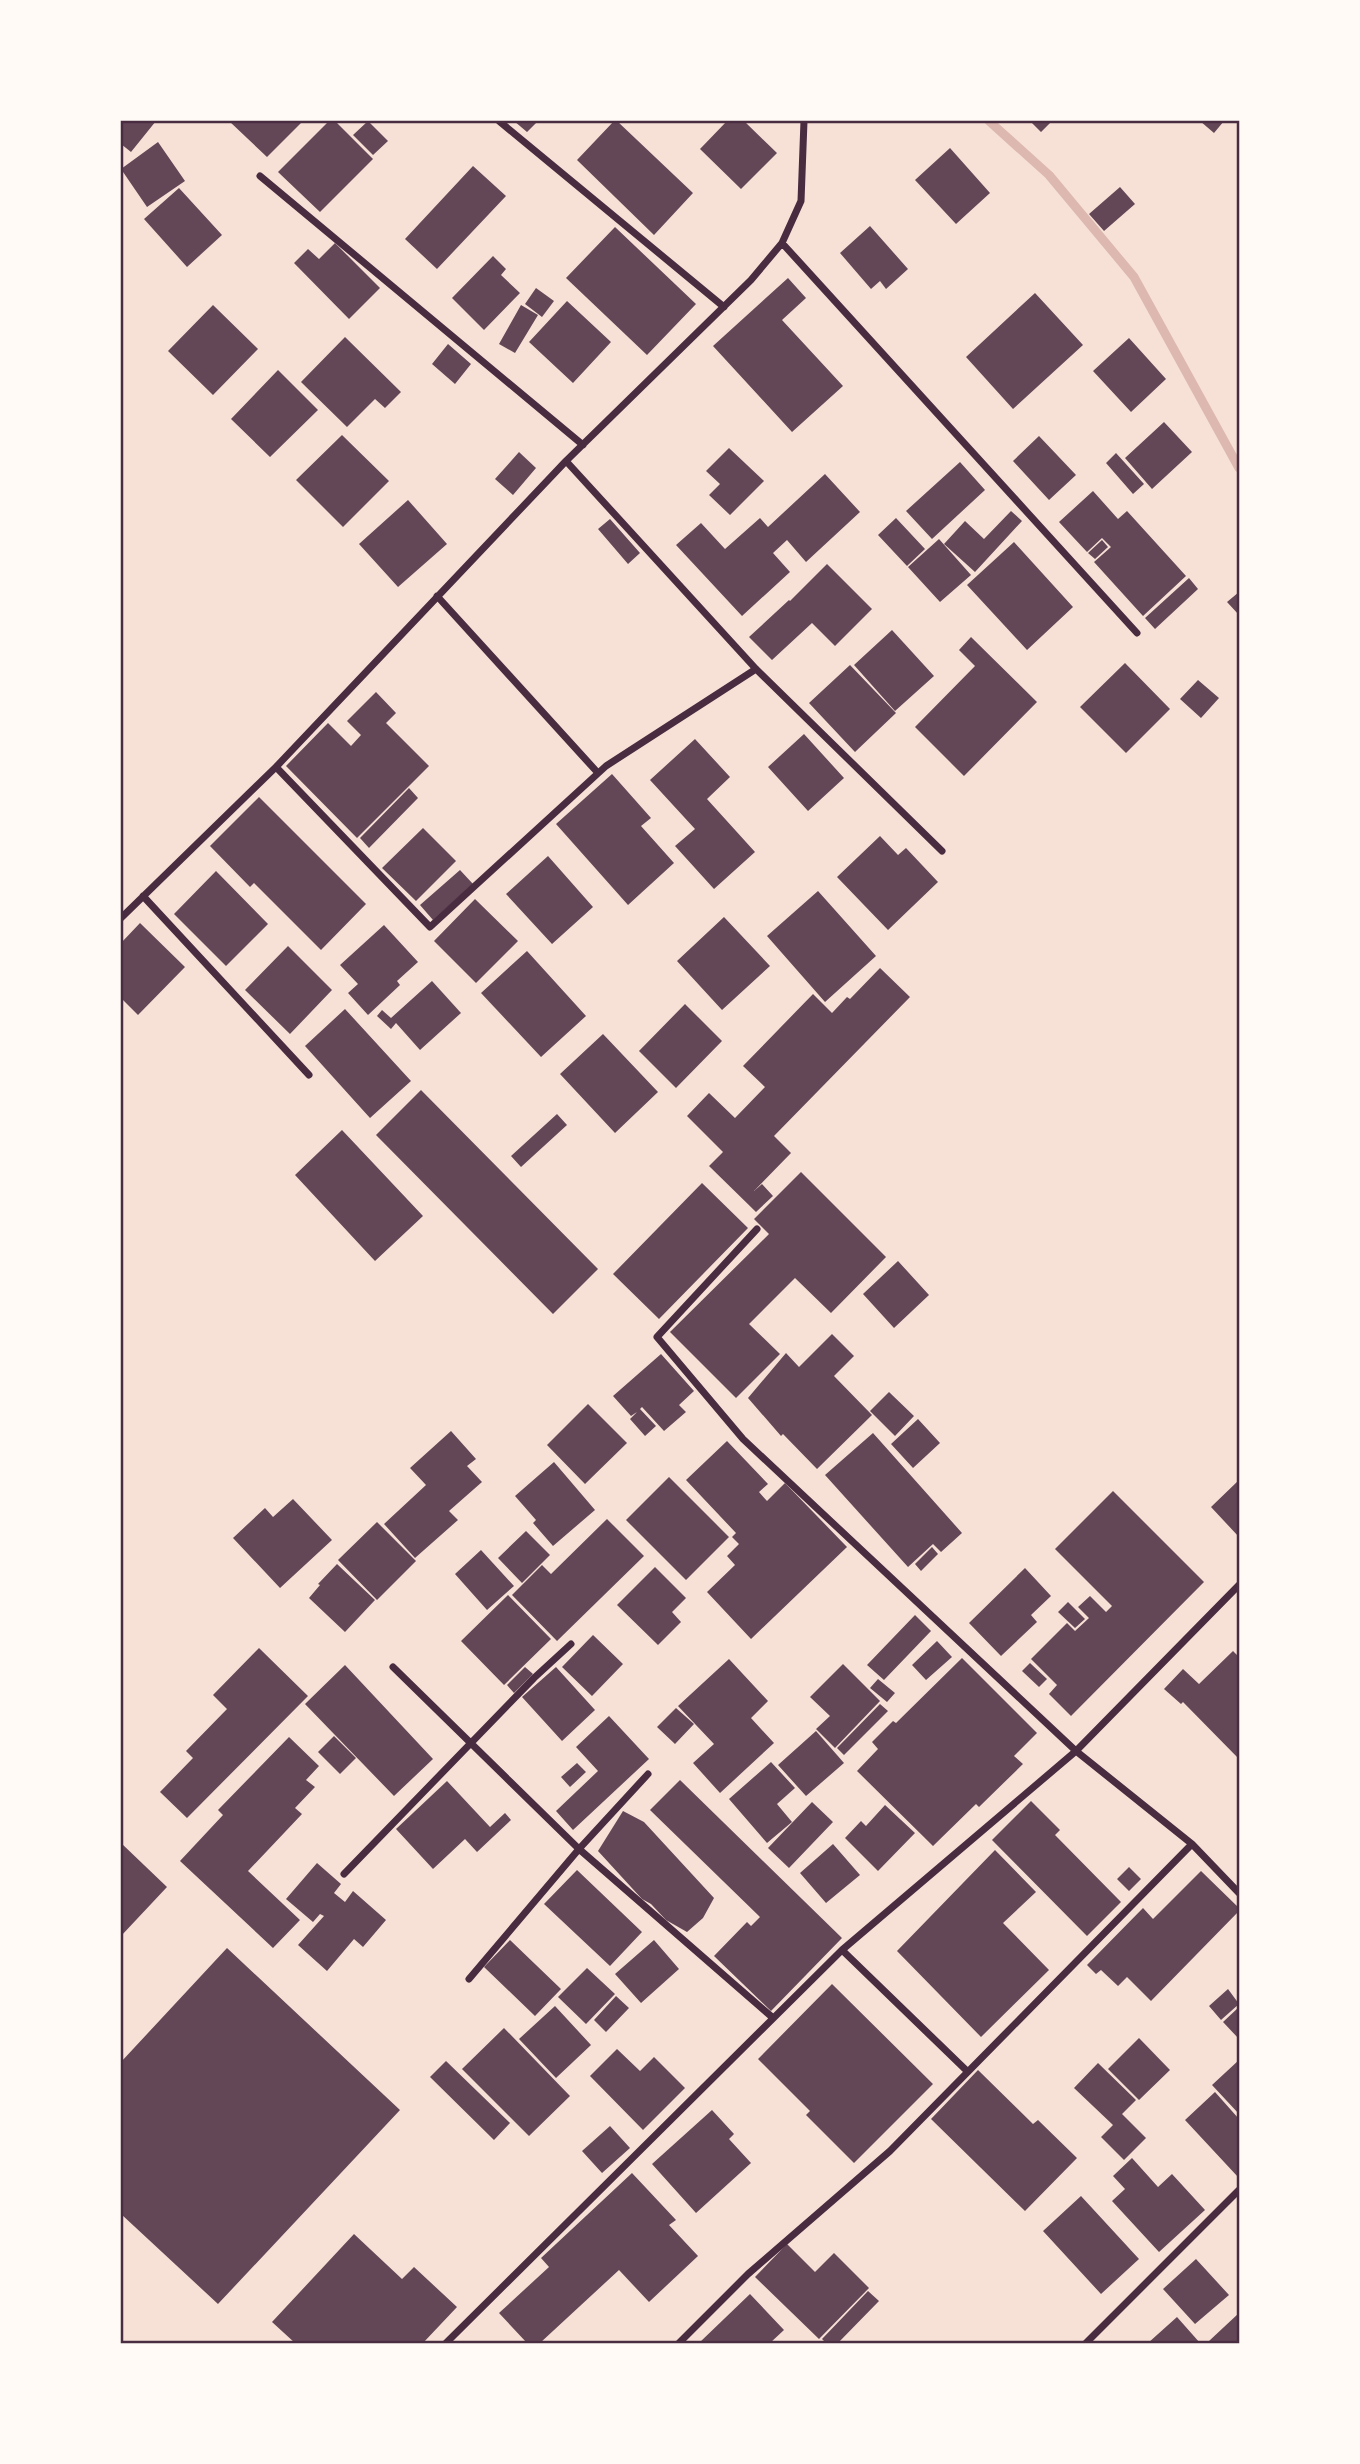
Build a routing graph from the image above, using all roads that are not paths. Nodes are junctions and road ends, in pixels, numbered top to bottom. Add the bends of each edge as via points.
1 (499, 121) edge
2 (804, 121) edge
3 (260, 176) dead end
4 (782, 243) junction
5 (724, 307) junction
6 (583, 445) junction
7 (566, 461) junction
8 (437, 596) junction
9 (1137, 633) dead end
10 (756, 669) junction
11 (276, 767) junction
12 (598, 773) junction
13 (942, 852) dead end
14 (143, 896) junction
15 (121, 918) edge
16 (309, 1075) dead end
17 (757, 1229) dead end
18 (1239, 1585) edge
19 (571, 1644) dead end
20 (393, 1667) dead end
21 (471, 1744) junction
22 (1076, 1751) junction
23 (648, 1774) dead end
24 (1192, 1844) junction
25 (579, 1849) junction
26 (344, 1874) dead end
27 (1239, 1893) edge
28 (842, 1950) junction
29 (469, 1979) dead end
30 (772, 2017) junction
31 (967, 2071) junction
32 (1239, 2190) edge
33 (446, 2343) edge
34 (679, 2343) edge
35 (1086, 2343) edge

1 - 5 street
2 - 4 street via 801,201
3 - 6 street
4 - 5 street
4 - 9 street
5 - 6 street
6 - 7 street
7 - 8 street
7 - 10 street
8 - 11 street
8 - 12 street
10 - 12 street
10 - 13 street
11 - 12 street via 430,927
11 - 14 street
14 - 15 street
14 - 16 street
17 - 22 street via 657,1337 743,1439
18 - 22 street
19 - 21 street
20 - 21 street
21 - 25 street
21 - 26 street
22 - 24 street
22 - 28 street
23 - 25 street
24 - 27 street
24 - 31 street
25 - 29 street
25 - 30 street
28 - 30 street
28 - 31 street
30 - 33 street
31 - 34 street via 890,2151 748,2274
32 - 35 street

